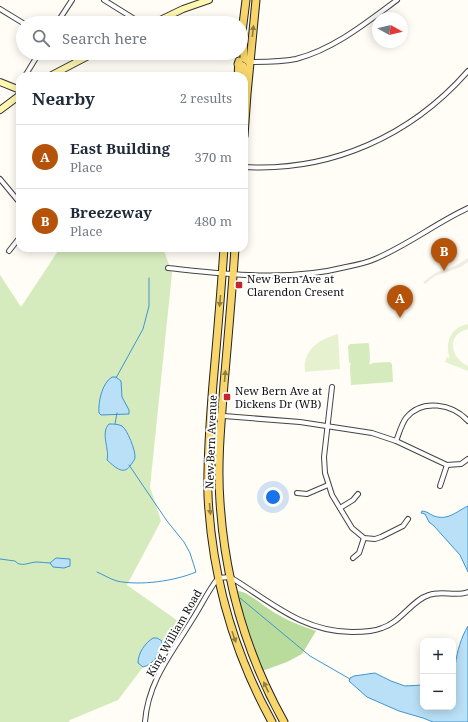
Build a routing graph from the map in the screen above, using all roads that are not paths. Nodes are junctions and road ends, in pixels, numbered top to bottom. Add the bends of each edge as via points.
1 (72, 0) edge
2 (104, 0) edge
3 (209, 0) edge
4 (246, 0) edge
5 (256, 0) edge
6 (397, 0) edge
7 (0, 9) edge
8 (62, 16) edge
9 (130, 16) edge
10 (168, 16) edge
11 (244, 16) edge
12 (16, 19) edge
13 (35, 60) edge
14 (81, 60) edge
15 (239, 60) edge
16 (247, 60) edge
17 (250, 62) junction
18 (238, 64) junction
19 (468, 71) edge
20 (27, 72) edge
21 (58, 72) edge
22 (238, 72) edge
23 (245, 72) edge
24 (0, 82) edge
25 (248, 86) edge
26 (16, 87) edge
27 (16, 98) edge
28 (0, 110) edge
29 (248, 167) edge
30 (0, 179) edge
31 (16, 198) edge
32 (468, 208) edge
33 (16, 243) edge
34 (10, 251) dead end
35 (224, 252) edge
36 (235, 252) edge
37 (168, 268) dead end
38 (222, 274) junction
39 (233, 275) junction
40 (332, 387) dead end
41 (211, 414) junction
42 (222, 415) junction
43 (468, 421) edge
44 (327, 426) junction
45 (396, 441) junction
46 (468, 459) edge
47 (447, 465) junction
48 (328, 485) junction
49 (440, 486) dead end
50 (297, 493) dead end
51 (358, 494) dead end
52 (340, 508) junction
53 (408, 519) dead end
54 (364, 538) junction
55 (353, 558) dead end
56 (230, 577) junction
57 (218, 578) junction
58 (468, 592) edge
59 (145, 722) edge
60 (272, 722) edge
61 (284, 722) edge

1 - 8 street
2 - 9 street
3 - 10 street
4 - 11 main road
17 -> 5 main road
6 - 17 street via 345,38 303,57
7 - 12 street
13 - 20 street
14 - 21 street
15 - 18 main road
16 - 17 main road
17 - 25 main road
18 - 22 main road
18 - 23 main road via 243,66
19 - 29 street via 426,111 393,133 355,151 289,167
24 - 26 street
27 - 28 street
30 - 31 street
32 - 39 street via 387,254 367,262 303,274
33 - 34 street
35 - 38 main road, New Bern Avenue
36 - 39 main road, New Bern Avenue
37 - 38 street
38 - 39 street
38 -> 41 main road, New Bern Avenue
42 -> 39 main road, New Bern Avenue
40 - 44 street
41 - 42 street
41 -> 57 main road, New Bern Avenue via 208,496
42 - 44 street
42 - 56 main road, New Bern Avenue via 220,501
43 - 45 street via 458,412 446,407 421,407 406,418
44 - 45 street via 372,433
44 - 48 street via 324,465
45 - 47 street
46 - 47 street via 461,464
47 - 49 street
48 - 50 street via 307,494
48 - 52 street
51 - 52 street
52 - 54 street via 352,528
53 - 54 street via 403,526 381,537
54 - 55 street
56 - 57 street
56 - 58 street via 294,618 324,628 348,632 371,631 388,626 427,595
61 -> 56 main road, New Bern Avenue via 256,666 243,629
57 - 59 street, King William Road via 163,665 149,696
57 -> 60 main road, New Bern Avenue via 232,633

